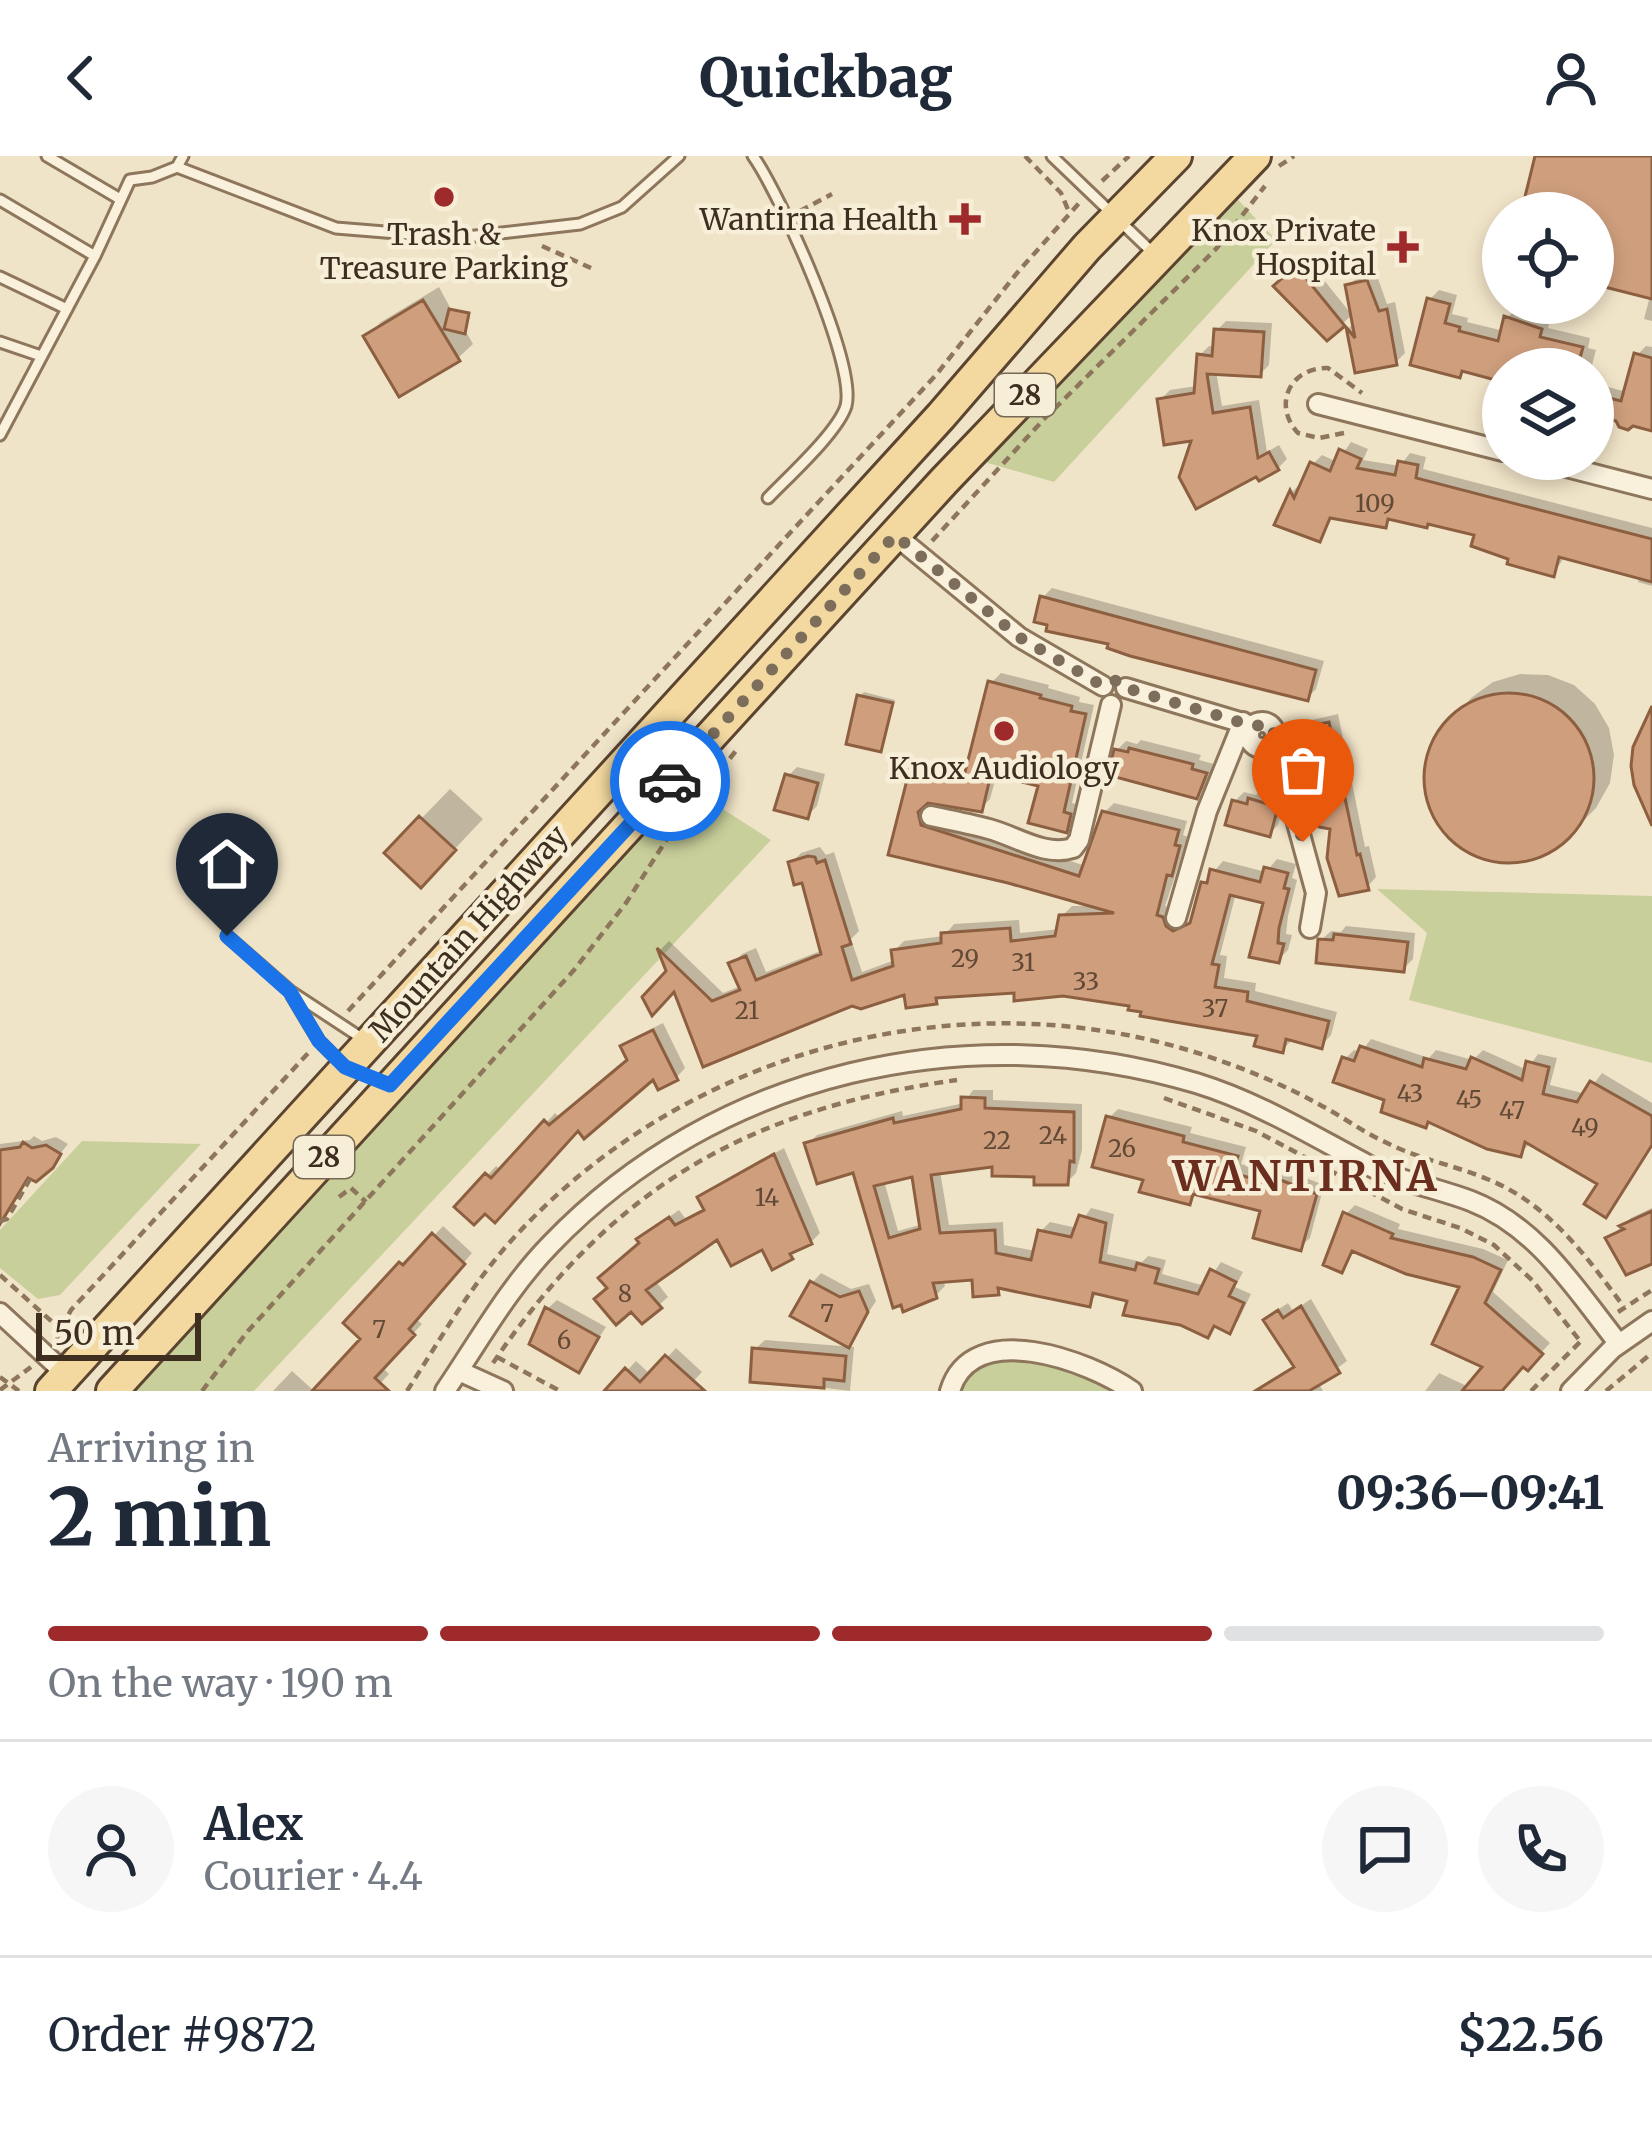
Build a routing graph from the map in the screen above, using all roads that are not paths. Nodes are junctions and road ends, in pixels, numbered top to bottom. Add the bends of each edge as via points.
1 (47, 156) edge
2 (679, 156) edge
3 (753, 156) edge
4 (1052, 156) edge
5 (1176, 156) edge
6 (1255, 156) edge
7 (180, 162) edge
8 (120, 199) junction
9 (0, 200) edge
10 (1116, 216) junction
11 (95, 256) junction
12 (1155, 256) junction
13 (0, 277) edge
14 (67, 309) junction
15 (0, 342) edge
16 (41, 356) junction
17 (1318, 404) dead end
18 (0, 435) edge
19 (1482, 446) edge
20 (1614, 479) edge
21 (1652, 488) edge
22 (768, 499) dead end
23 (895, 535) junction
24 (1103, 686) junction
25 (1126, 688) junction
26 (1112, 705) junction
27 (1248, 724) junction
28 (931, 816) dead end
29 (1176, 918) dead end
30 (1310, 928) dead end
31 (227, 936) dead end
32 (290, 992) junction
33 (367, 1042) junction
34 (345, 1067) junction
35 (390, 1085) junction
36 (0, 1313) edge
37 (1652, 1321) edge
38 (1618, 1344) junction
39 (459, 1371) junction
40 (54, 1373) edge
41 (112, 1391) edge
42 (445, 1391) edge
43 (503, 1391) edge
44 (950, 1391) edge
45 (1132, 1391) edge
46 (1571, 1391) edge

1 - 8 lane
2 - 7 lane via 622,207 580,224 458,238 336,228
3 - 22 lane via 818,288 847,395 839,419
4 - 10 lane
5 - 10 main road, Mountain Highway / 28
6 - 12 main road, Mountain Highway / 28
7 - 8 lane via 130,180
8 - 11 lane
9 - 11 lane
10 - 12 lane
10 - 33 main road, Mountain Highway / 28
11 - 14 lane
12 - 23 main road, Mountain Highway / 28
13 - 14 lane
14 - 16 lane
15 - 16 lane
16 - 18 lane
17 - 19 street
20 - 21 street
23 - 24 street via 1019,637
23 - 35 main road, Mountain Highway / 28
24 - 25 street via 1113,680
24 - 26 street
25 - 26 street via 1124,700
25 - 27 street
26 - 28 street via 1073,848
27 - 29 street via 1207,811
27 - 30 street via 1273,728 1316,893
31 - 32 lane
32 - 33 lane
32 - 34 lane
33 - 34 main road, Mountain Highway / 28
33 - 35 main road
34 - 35 main road
34 - 40 main road, Mountain Highway / 28
35 - 41 main road, Mountain Highway / 28
36 - 40 street
37 - 38 street
38 - 39 street via 1543,1248 1489,1209 1385,1173 1200,1084 1136,1066 1010,1052 942,1055 813,1083 678,1144 554,1240
38 - 46 street
39 - 42 street
39 - 43 street
44 - 45 street via 964,1365 997,1351 1065,1359

